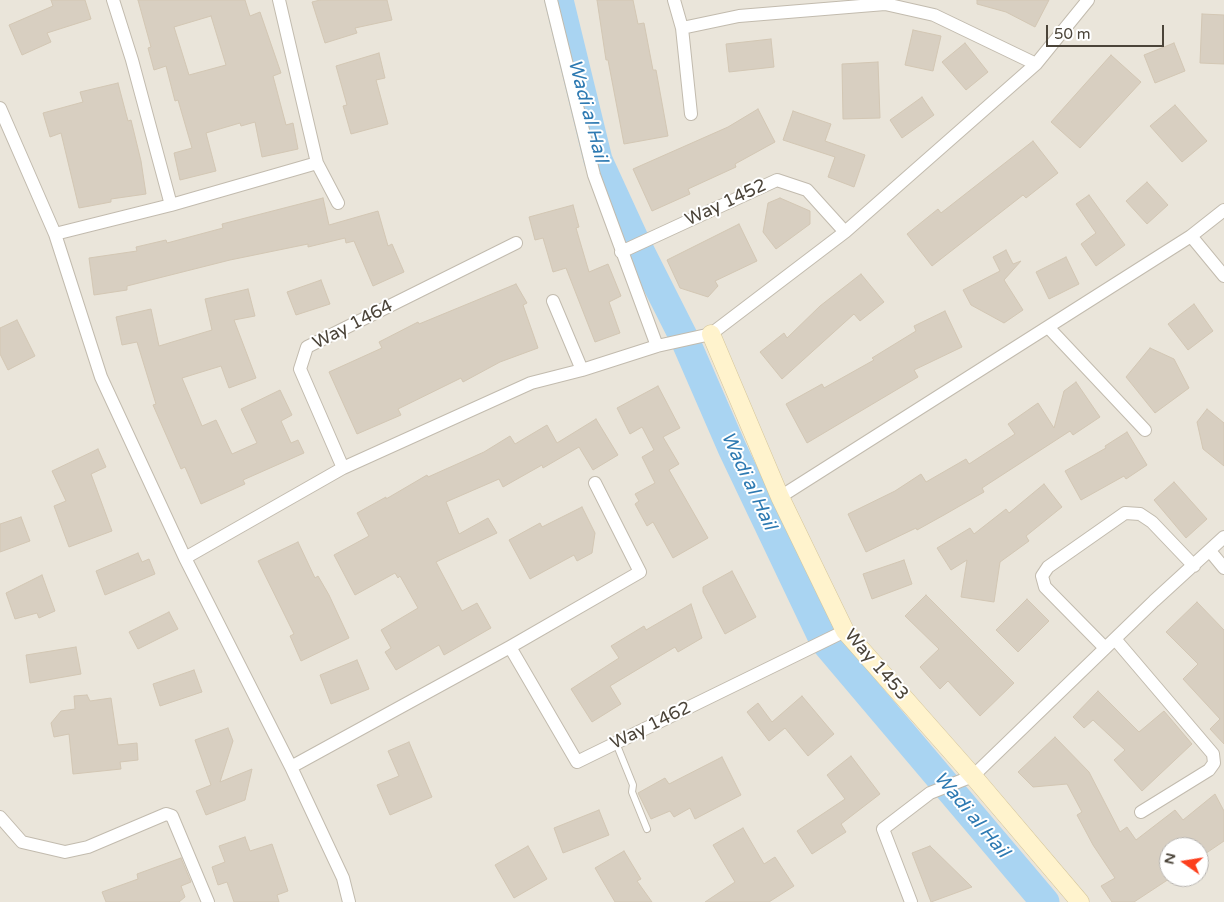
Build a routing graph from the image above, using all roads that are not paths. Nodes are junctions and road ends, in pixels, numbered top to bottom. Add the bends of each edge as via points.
1 (114, 0) edge
2 (279, 0) edge
3 (551, 0) edge
4 (674, 0) edge
5 (1088, 0) edge
6 (682, 28) junction
7 (1036, 64) junction
8 (0, 108) edge
9 (691, 114) dead end
10 (317, 162) junction
11 (338, 203) dead end
12 (171, 205) junction
13 (1224, 210) edge
14 (844, 232) junction
15 (55, 234) junction
16 (1191, 236) junction
17 (516, 243) dead end
18 (621, 252) junction
19 (1224, 276) edge
20 (553, 301) dead end
21 (1048, 326) junction
22 (711, 334) junction
23 (657, 346) junction
24 (582, 370) junction
25 (1145, 430) dead end
26 (343, 468) junction
27 (594, 483) dead end
28 (780, 497) junction
29 (1224, 537) edge
30 (1210, 551) junction
31 (186, 558) junction
32 (1194, 566) junction
33 (1224, 568) edge
34 (845, 631) junction
35 (1115, 639) junction
36 (510, 647) junction
37 (1105, 648) junction
38 (616, 743) junction
39 (291, 767) junction
40 (973, 776) junction
41 (1141, 812) dead end
42 (0, 817) edge
43 (647, 829) dead end
44 (208, 902) edge
45 (349, 902) edge
46 (910, 902) edge
47 (1080, 902) edge

1 - 12 street
2 - 10 street
3 - 18 street via 594,176
4 - 6 street
5 - 7 street
6 - 7 street via 739,16 885,4 934,15
6 - 9 street
7 - 14 street
8 - 15 street
10 - 11 street
10 - 12 street
12 - 15 street
13 - 16 street
14 - 18 street, Way 1452 via 807,190 777,180
14 - 22 street
15 - 31 street via 102,377
16 - 19 street
16 - 21 street
17 - 26 street, Way 1464 via 307,347 300,369
18 - 23 street
20 - 24 street
21 - 25 street
21 - 28 street
22 - 23 street
22 - 28 street, Way 1453
23 - 24 street
24 - 26 street via 531,382
26 - 31 street
27 - 36 street via 640,572
28 - 34 street, Way 1453
29 - 30 street
30 - 32 street
30 - 33 street
31 - 39 street
32 - 35 street
32 - 37 street via 1152,522 1140,514 1126,513 1048,566 1042,576 1045,587
34 - 38 street, Way 1462
34 - 40 street, Way 1453
35 - 37 street
35 - 41 street via 1213,754 1214,763 1210,770
36 - 38 street, Way 1462 via 577,762
36 - 39 street
37 - 40 street
38 - 43 lane
39 - 45 street via 342,878
40 - 46 street via 930,793 883,829
40 - 47 street, Way 1453
42 - 44 street via 22,842 65,852 88,847 166,814 172,816

